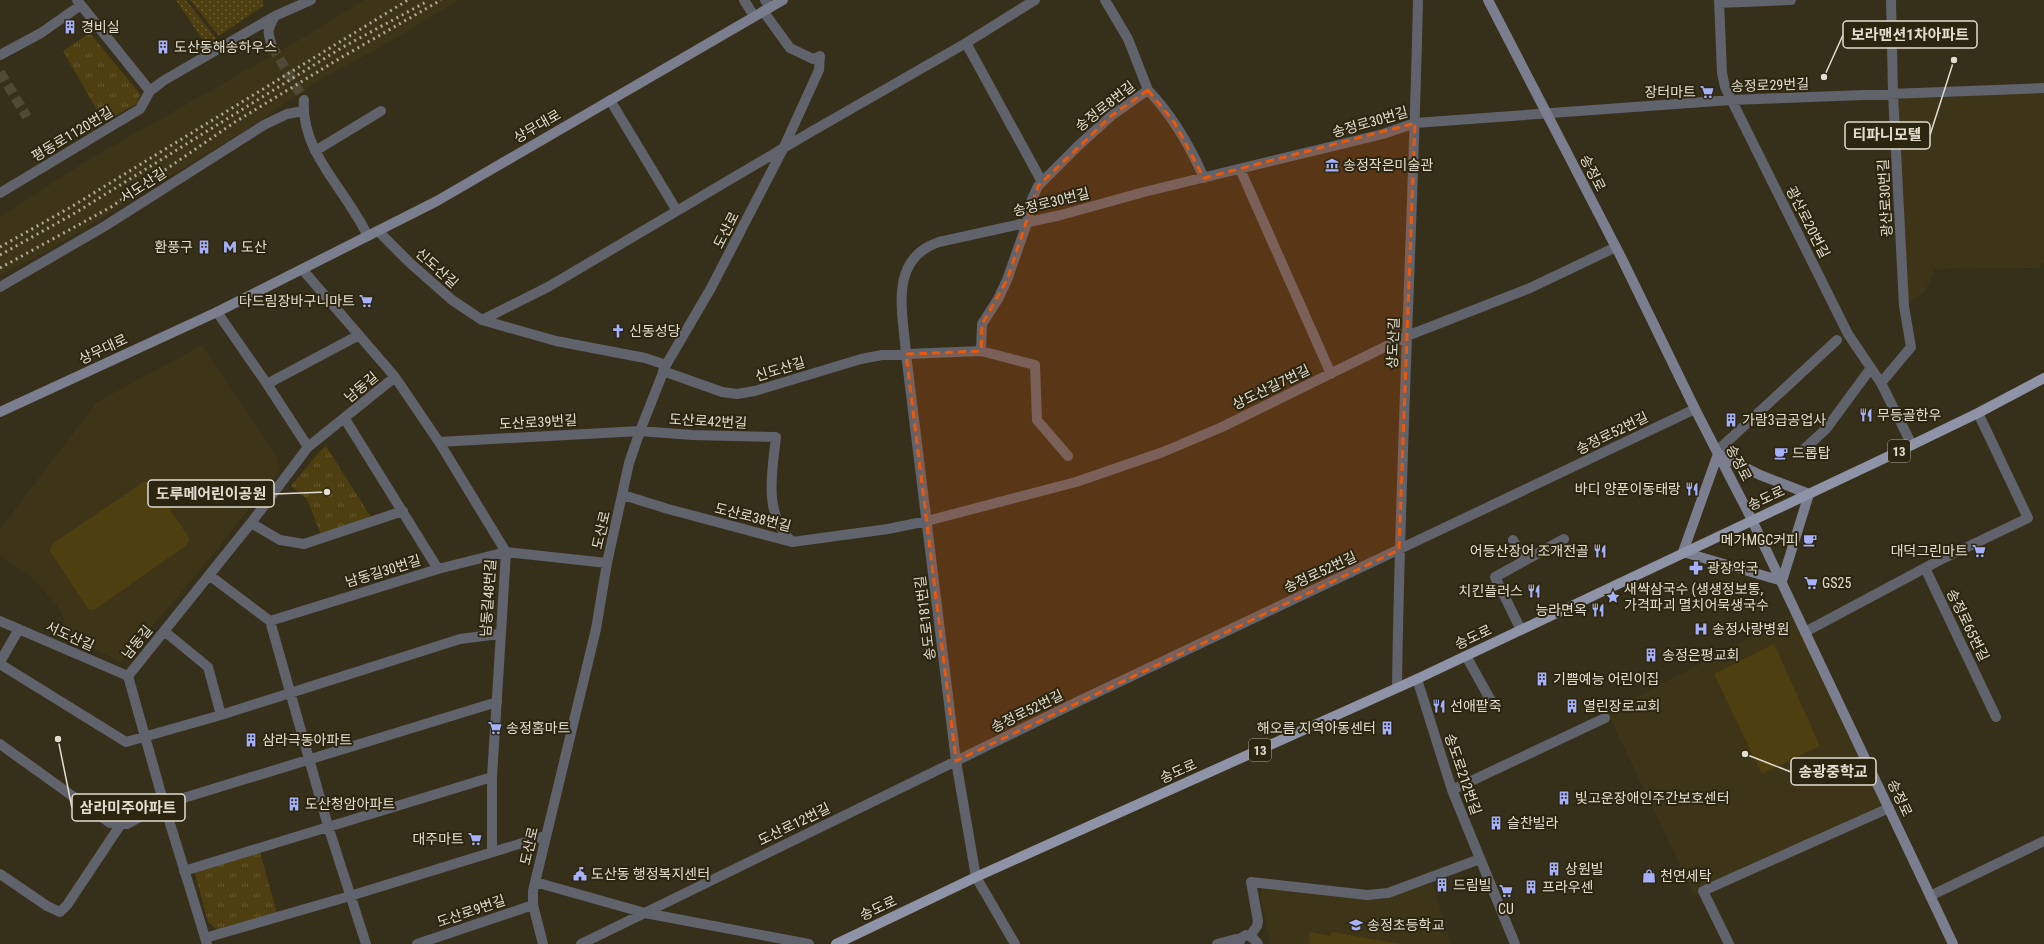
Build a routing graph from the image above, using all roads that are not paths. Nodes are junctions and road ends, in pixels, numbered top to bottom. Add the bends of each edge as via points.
1 (311, 0) edge
2 (744, 0) edge
3 (783, 0) edge
4 (1035, 0) edge
5 (1105, 0) edge
6 (1418, 0) edge
7 (1488, 0) edge
8 (1791, 0) edge
9 (1891, 0) edge
10 (1760, 1) edge
11 (1719, 2) edge
12 (79, 3) edge
13 (763, 9) edge
14 (275, 16) junction
15 (966, 43) junction
16 (272, 46) tunnel mouth
17 (0, 55) edge
18 (2044, 88) edge
19 (1148, 90) junction
20 (150, 91) junction
21 (1893, 94) junction
22 (304, 100) tunnel mouth
23 (610, 100) junction
24 (1731, 100) junction
25 (303, 111) junction
26 (381, 111) dead end
27 (1546, 112) junction
28 (1415, 123) junction
29 (783, 149) junction
30 (315, 151) junction
31 (1240, 169) junction
32 (1204, 178) junction
33 (1042, 182) junction
34 (0, 193) edge
35 (677, 211) junction
36 (1027, 222) junction
37 (378, 231) junction
38 (368, 236) junction
39 (1616, 247) junction
40 (910, 262) joint
41 (302, 269) junction
42 (0, 287) edge
43 (217, 312) junction
44 (482, 320) junction
45 (359, 335) junction
46 (1407, 336) junction
47 (1837, 340) dead end
48 (981, 350) junction
49 (906, 354) junction
50 (665, 368) junction
51 (1871, 368) junction
52 (1331, 374) junction
53 (395, 377) junction
54 (2044, 378) edge
55 (1881, 383) junction
56 (267, 384) junction
57 (1695, 409) junction
58 (0, 412) edge
59 (1978, 413) junction
60 (345, 419) junction
61 (640, 431) junction
62 (438, 442) junction
63 (1912, 445) junction
64 (308, 447) junction
65 (1802, 451) dead end
66 (1717, 452) junction
67 (1068, 456) dead end
68 (1809, 494) junction
69 (623, 495) junction
70 (403, 511) junction
71 (1752, 520) junction
72 (927, 521) junction
73 (251, 523) junction
74 (1564, 539) dead end
75 (1514, 540) dead end
76 (792, 542) junction
77 (1399, 550) junction
78 (506, 552) junction
79 (1683, 552) junction
80 (1524, 561) junction
81 (607, 563) junction
82 (1925, 568) junction
83 (438, 569) junction
84 (209, 574) junction
85 (1782, 581) junction
86 (0, 621) edge
87 (270, 621) junction
88 (19, 629) junction
89 (1521, 630) junction
90 (164, 631) junction
91 (1805, 632) junction
92 (499, 634) junction
93 (1466, 656) junction
94 (0, 663) edge
95 (128, 676) junction
96 (1417, 679) junction
97 (1397, 687) junction
98 (289, 694) junction
99 (1490, 699) dead end
100 (497, 702) junction
101 (221, 715) junction
102 (1996, 717) dead end
103 (1605, 718) dead end
104 (145, 737) junction
105 (0, 744) edge
106 (308, 758) junction
107 (956, 761) junction
108 (492, 777) junction
109 (1452, 790) junction
110 (164, 804) junction
111 (1889, 808) junction
112 (121, 824) junction
113 (328, 826) junction
114 (545, 836) junction
115 (2044, 841) edge
116 (492, 852) junction
117 (1480, 859) junction
118 (184, 871) junction
119 (0, 874) edge
120 (976, 877) junction
121 (535, 882) junction
122 (350, 896) junction
123 (1930, 896) junction
124 (533, 905) junction
125 (645, 913) junction
126 (1243, 940) edge
127 (206, 941) edge
128 (422, 943) edge
129 (366, 944) edge
130 (543, 944) edge
131 (581, 944) edge
132 (809, 944) edge
133 (836, 944) edge
134 (1015, 944) edge
135 (1217, 944) edge
136 (1258, 944) edge
137 (1515, 944) edge
138 (1729, 944) edge
139 (1953, 944) edge

1 - 14 street, 평동로1120번길
2 - 13 street
3 - 13 main road, 상무대로
4 - 15 street
5 - 19 street, 송정로8번길 via 1128,39
6 - 28 street, 상도산길
7 - 27 main road, 송정로
8 - 10 street
9 - 21 street, 광산로30번길
10 - 11 street
11 - 24 street, 광산로20번길 via 1722,73
12 - 17 street via 42,33
12 - 20 street
13 - 23 main road, 상무대로
13 - 29 street, 도산로 via 790,48 813,59 820,56 819,70
14 - 16 street via 268,27
14 - 20 street, 평동로1120번길
15 - 29 street
15 - 33 street
18 - 21 street, 송정로29번길
19 - 32 street via 1174,122
19 - 33 street, 송정로8번길 via 1105,122
20 - 34 street, 평동로1120번길 via 140,109
21 - 24 street, 송정로29번길
21 - 55 street, 광산로30번길 via 1904,306 1911,347
22 - 25 street
23 - 35 street
23 - 37 main road, 상무대로 via 437,201
24 - 27 street, 송정로29번길
24 - 51 street, 광산로20번길 via 1848,334
25 - 30 street via 307,133
25 - 42 street, 서도산길 via 282,116 264,125 105,226
26 - 30 street
27 - 28 street, 송정로30번길
27 - 39 main road, 송정로
28 - 31 street, 송정로30번길 via 1383,134
28 - 46 street, 상도산길
29 - 35 street
29 - 50 street, 도산로 via 711,288
30 - 38 street
31 - 32 street, 송정로30번길
31 - 52 street
32 - 36 street, 송정로30번길
33 - 36 street, 송정로8번길 via 1032,199
35 - 44 street via 548,287
36 - 40 street, 송정로30번길 via 928,246
36 - 48 street, 송정로8번길 via 998,298 982,324
37 - 38 main road, 상무대로
37 - 44 street, 신도산길 via 452,300
38 - 41 main road, 상무대로
39 - 46 street, 상도산길7번길 via 1530,288
39 - 57 main road, 송정로
40 - 49 street, 송도로181번길 via 903,278 901,296
41 - 43 main road, 상무대로
41 - 45 street
43 - 56 street
43 - 58 main road, 상무대로
44 - 50 street, 신도산길 via 556,341 646,358
45 - 53 street, 남동길48번길
45 - 56 street
46 - 52 street, 상도산길7번길
46 - 77 street, 상도산길
47 - 66 street
48 - 49 street
48 - 67 street via 1035,365 1037,420
49 - 50 street, 신도산길 via 861,359 755,391 737,394 722,392
49 - 72 street, 송도로181번길
50 - 61 street, 도산로
51 - 55 street, 광산로20번길
51 - 65 street via 1826,429
52 - 72 street, 상도산길7번길 via 1222,427 1142,460 1076,482
53 - 60 street, 남동길
53 - 62 street, 남동길48번길
54 - 59 main road, 송도로 / 13
55 - 63 street, 광산로20번길
56 - 64 street
57 - 66 main road, 송정로
57 - 77 street, 송정로52번길
59 - 63 main road, 송도로 / 13
59 - 82 street via 2028,518
60 - 64 street, 남동길
60 - 70 street, 남동길
61 - 62 street, 도산로39번길
61 - 69 street, 도산로 via 629,463
61 - 76 street, 도산로42번길 via 776,437 771,478 772,499 778,526
62 - 78 street, 남동길48번길
63 - 68 main road, 송도로 / 13
64 - 73 street, 남동길
66 - 68 main road via 1760,475
66 - 71 main road, 송정로
66 - 79 main road
68 - 71 main road, 송도로 / 13
68 - 85 main road
69 - 76 street, 도산로38번길 via 668,510
69 - 81 street, 도산로
70 - 73 street via 304,544 280,540
70 - 83 street, 남동길
71 - 79 main road, 송도로 / 13
71 - 85 main road, 송정로
72 - 76 street, 도산로38번길
72 - 107 street, 송도로181번길
73 - 84 street, 남동길
74 - 80 street
75 - 80 street
77 - 97 street, 상도산길
77 - 107 street, 송정로52번길
78 - 81 street
78 - 83 street, 남동길30번길
78 - 92 street, 남동길48번길
79 - 85 main road
79 - 89 main road, 송도로 / 13
80 - 89 street via 1495,577
81 - 114 street, 도산로 via 596,629
82 - 91 street
82 - 102 street, 송정로65번길
83 - 87 street, 남동길30번길
84 - 87 street
84 - 90 street, 남동길
85 - 91 main road, 송정로
86 - 88 street, 서도산길
87 - 98 street
88 - 94 street
88 - 95 street, 서도산길
89 - 93 main road, 송도로 / 13
90 - 95 street, 남동길
90 - 101 street via 208,667
91 - 111 main road, 송정로
92 - 98 street via 460,639
92 - 100 street, 남동길48번길
93 - 96 main road, 송도로 / 13
93 - 99 street
94 - 104 street via 126,742
95 - 104 street, 남동길
96 - 97 main road, 송도로 / 13
96 - 109 street, 송도로212번길
97 - 120 main road, 송도로 / 13
98 - 101 street
98 - 106 street
100 - 106 street
100 - 108 street, 남동길48번길
101 - 104 street
103 - 109 street
104 - 110 street, 남동길
105 - 112 street via 110,823
106 - 110 street
106 - 113 street
107 - 120 street, 송도로181번길
107 - 125 street, 도산로12번길
108 - 113 street
108 - 116 street, 남동길48번길
109 - 117 street, 송도로212번길
110 - 112 street via 139,818
110 - 118 street, 남동길
111 - 123 main road, 송정로
111 - 138 street via 1703,891
112 - 119 street via 60,912
113 - 118 street
113 - 122 street
114 - 116 street
114 - 121 street, 도산로
115 - 123 street
116 - 122 street
117 - 126 street via 1388,893 1367,895 1251,882 1258,921 1257,926
117 - 137 street, 송도로212번길
118 - 127 street, 남동길
120 - 133 main road, 송도로 / 13
120 - 134 street
121 - 124 street, 도산로
121 - 125 street
122 - 127 street
122 - 129 street
123 - 139 main road, 송정로
124 - 128 street, 도산로9번길
124 - 130 street, 도산로
125 - 131 street, 도산로12번길
125 - 132 street
126 - 135 street via 1236,938
126 - 136 street

